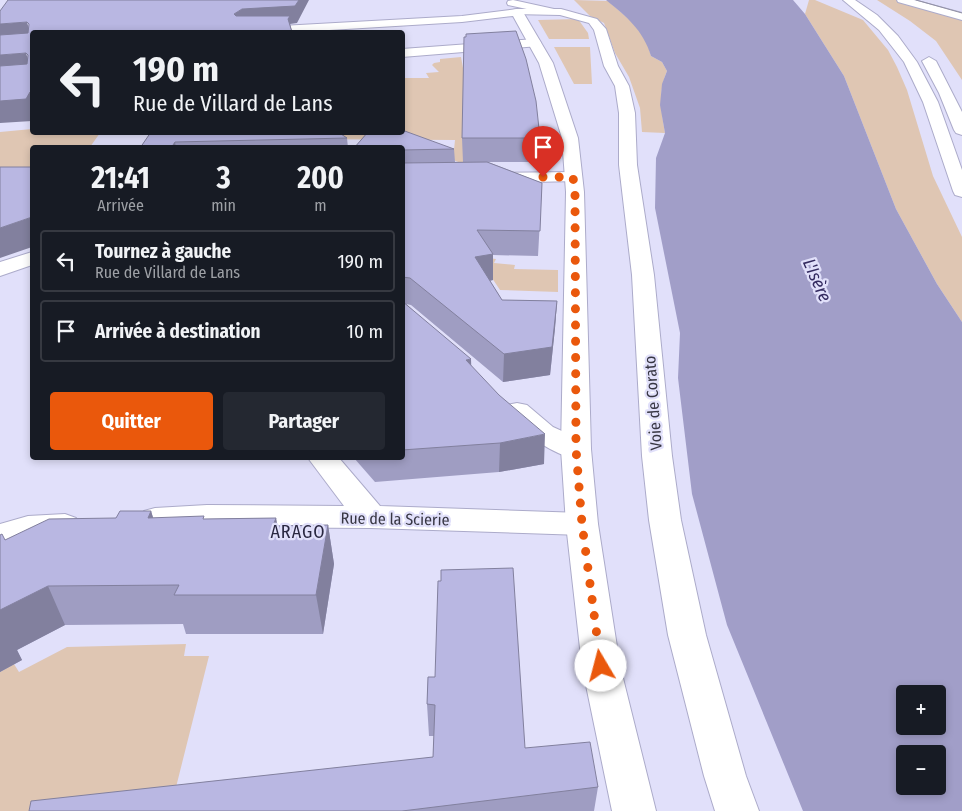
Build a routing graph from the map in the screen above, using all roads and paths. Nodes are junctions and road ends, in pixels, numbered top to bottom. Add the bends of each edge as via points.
1 (848, 0) edge
2 (861, 0) edge
3 (902, 0) edge
4 (517, 11) edge
5 (559, 12) junction
6 (462, 18) junction
7 (962, 18) edge
8 (902, 28) dead end
9 (276, 30) edge
10 (535, 43) junction
11 (923, 52) dead end
12 (405, 53) edge
13 (962, 130) edge
14 (573, 177) junction
15 (468, 178) edge
16 (962, 191) edge
17 (30, 259) edge
18 (0, 269) edge
19 (498, 394) edge
20 (576, 449) junction
21 (325, 460) edge
22 (371, 518) junction
23 (582, 524) junction
24 (0, 536) edge
25 (634, 811) edge
26 (737, 811) edge

1 - 16 main road via 884,26 898,42 925,90 951,169
2 - 8 main road
3 - 7 main road
4 - 5 main road, Voie de Corato
4 - 5 main road, Voie de Corato
4 - 6 main road
4 - 6 main road via 476,19
4 - 10 main road
5 - 26 main road, Voie de Corato via 588,19 598,25 626,100 628,165 643,275 665,520 687,635
6 - 9 main road
10 - 12 main road
10 - 14 main road via 546,63 570,138
11 - 13 main road
14 - 15 main road
14 - 20 main road
17 - 18 main road
19 - 20 main road via 543,433
20 - 23 main road
21 - 22 main road
22 - 23 main road, Rue de la Scierie
22 - 24 main road, Rue de la Scierie via 207,516 28,528
23 - 25 main road via 601,666

